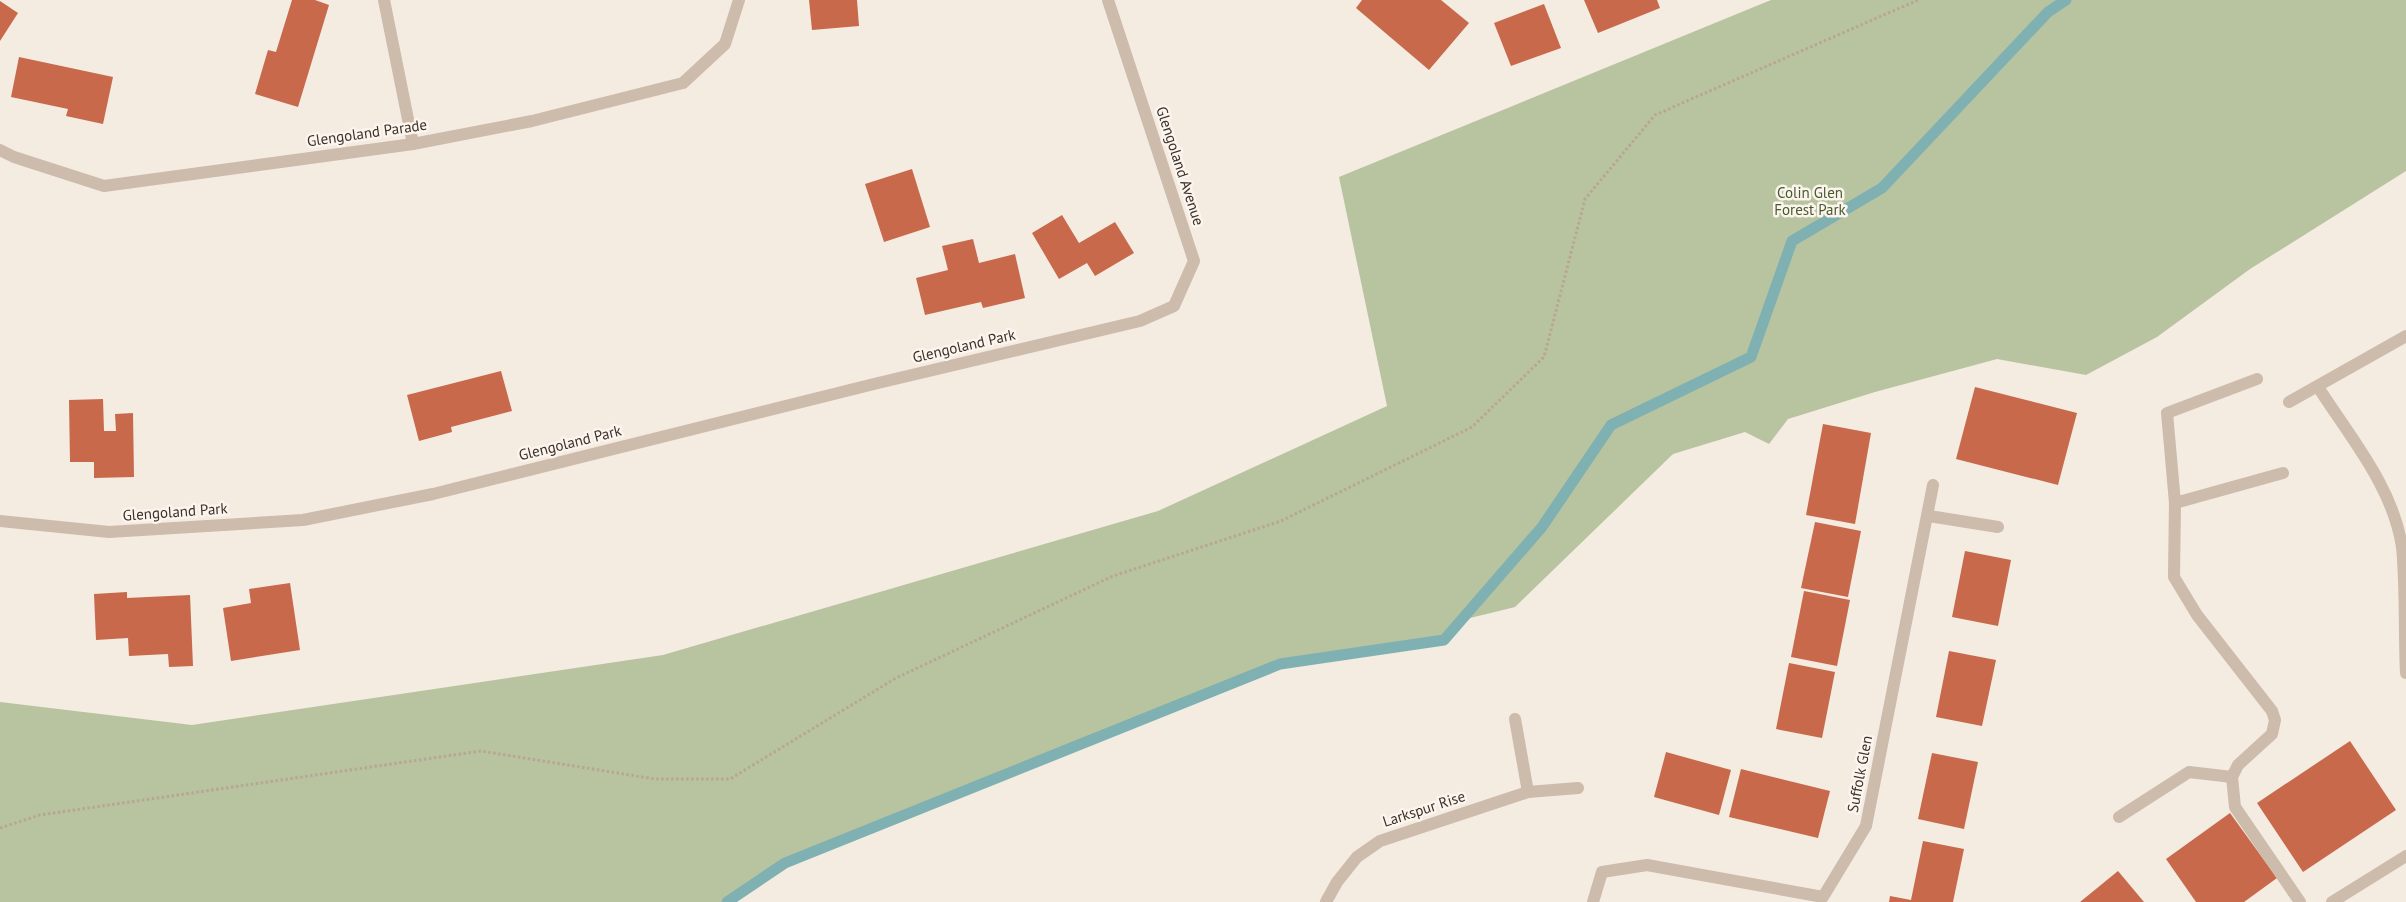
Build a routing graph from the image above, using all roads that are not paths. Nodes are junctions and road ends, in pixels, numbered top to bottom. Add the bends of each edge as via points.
1 (384, 0) edge
2 (739, 0) edge
3 (1108, 0) edge
4 (413, 144) junction
5 (0, 150) edge
6 (1140, 321) joint
7 (2406, 336) edge
8 (2257, 379) dead end
9 (2318, 387) junction
10 (2289, 402) dead end
11 (2283, 473) dead end
12 (1933, 484) dead end
13 (2175, 503) junction
14 (1928, 516) junction
15 (0, 521) edge
16 (1998, 528) dead end
17 (2406, 673) edge
18 (1515, 718) dead end
19 (2232, 776) junction
20 (1578, 788) dead end
21 (1528, 792) junction
22 (2119, 817) dead end
23 (2406, 856) edge
24 (1326, 902) edge
25 (1593, 902) edge
26 (2300, 902) edge
27 (2332, 902) edge

1 - 4 street
2 - 4 street, Glengoland Parade via 726,44 683,83 532,121
3 - 6 street, Glengoland Avenue via 1194,261 1174,306
4 - 5 street, Glengoland Parade via 104,186
6 - 15 street, Glengoland Park via 433,494 303,520 109,532
7 - 9 street
8 - 13 street via 2167,413
9 - 10 street
9 - 17 street via 2374,472 2390,507 2402,546
11 - 13 street
12 - 14 street, Suffolk Glen
13 - 19 street via 2174,577 2197,615 2276,720 2272,734 2238,765
14 - 16 street
14 - 25 street, Suffolk Glen via 1866,826 1823,898 1647,865 1602,872
18 - 21 street
19 - 22 street via 2189,772
19 - 26 street via 2234,807
20 - 21 street, Larkspur Rise
21 - 24 street, Larkspur Rise via 1380,841 1356,857
23 - 27 street

